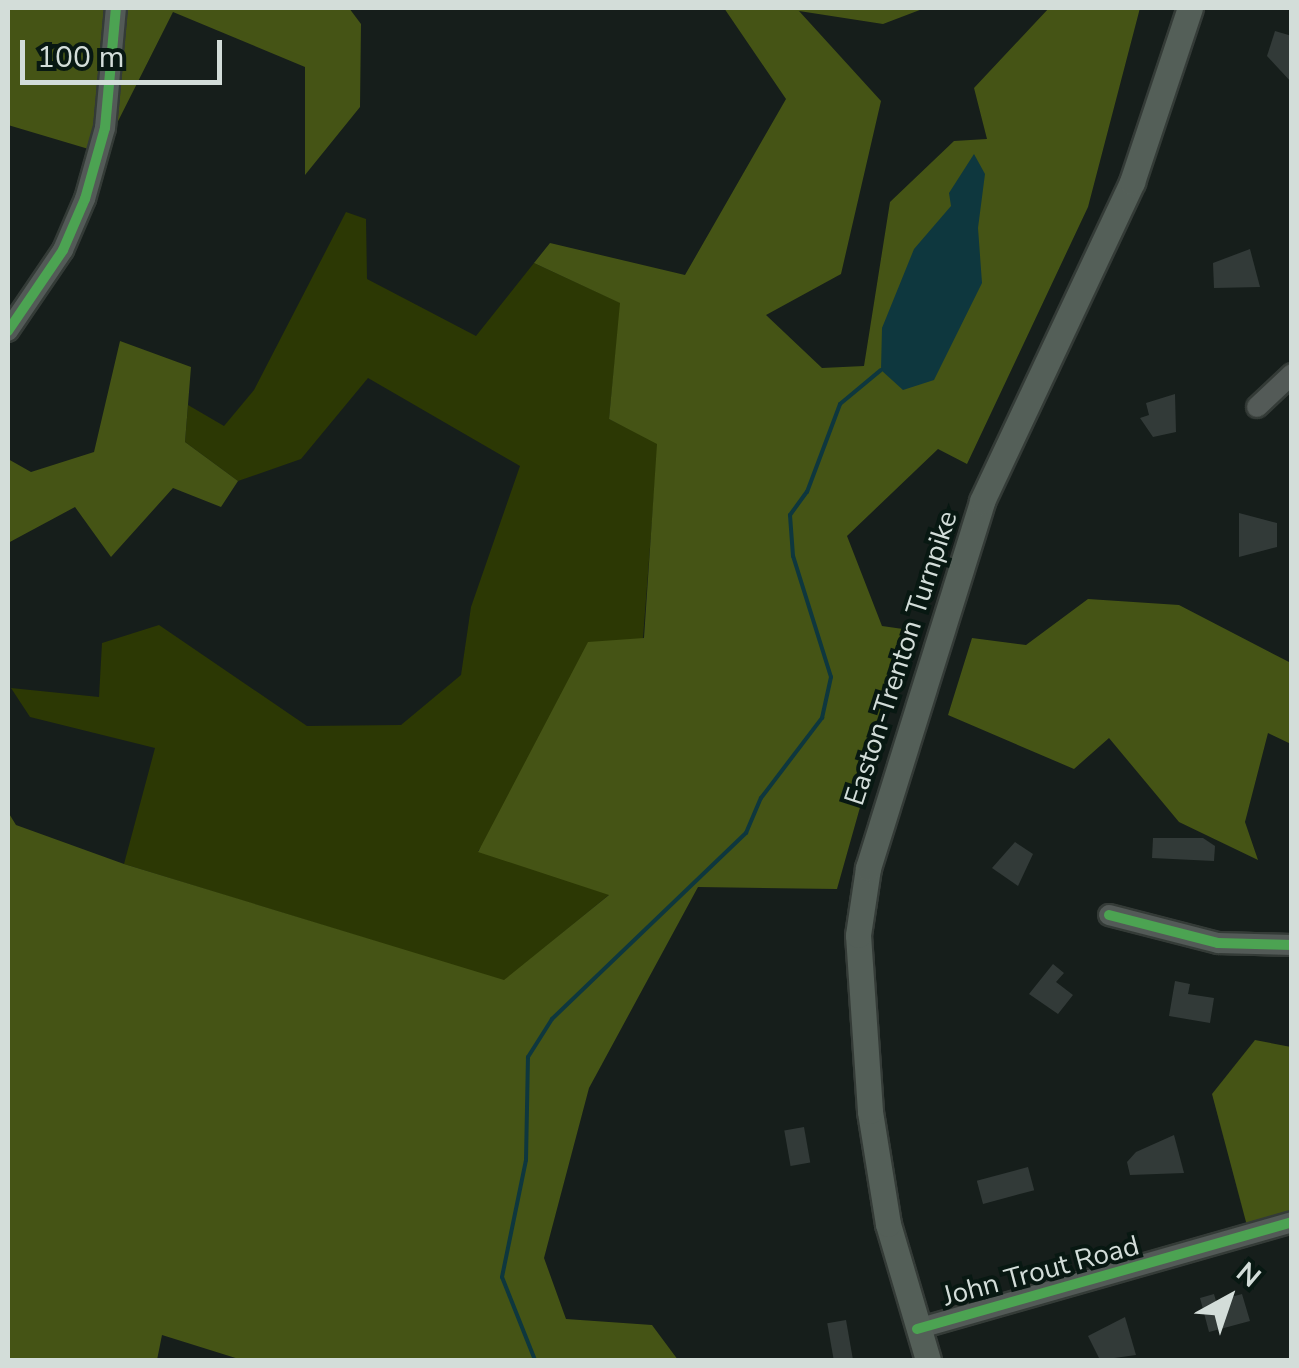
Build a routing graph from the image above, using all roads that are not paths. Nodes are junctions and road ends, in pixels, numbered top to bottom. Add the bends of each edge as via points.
1 (116, 8) edge
2 (1190, 8) edge
3 (8, 331) edge
4 (1292, 374) edge
5 (1257, 406) dead end
6 (1109, 914) dead end
7 (1292, 945) edge
8 (1292, 1222) edge
9 (917, 1329) junction
10 (928, 1360) edge

1 - 3 street via 106,128 86,199 64,250
2 - 9 main road, Easton-Trenton Turnpike via 1109,237 982,501 868,868 858,935 870,1111 888,1224
4 - 5 street
6 - 7 street via 1218,943
8 - 9 street, John Trout Road
9 - 10 main road, Easton-Trenton Turnpike

